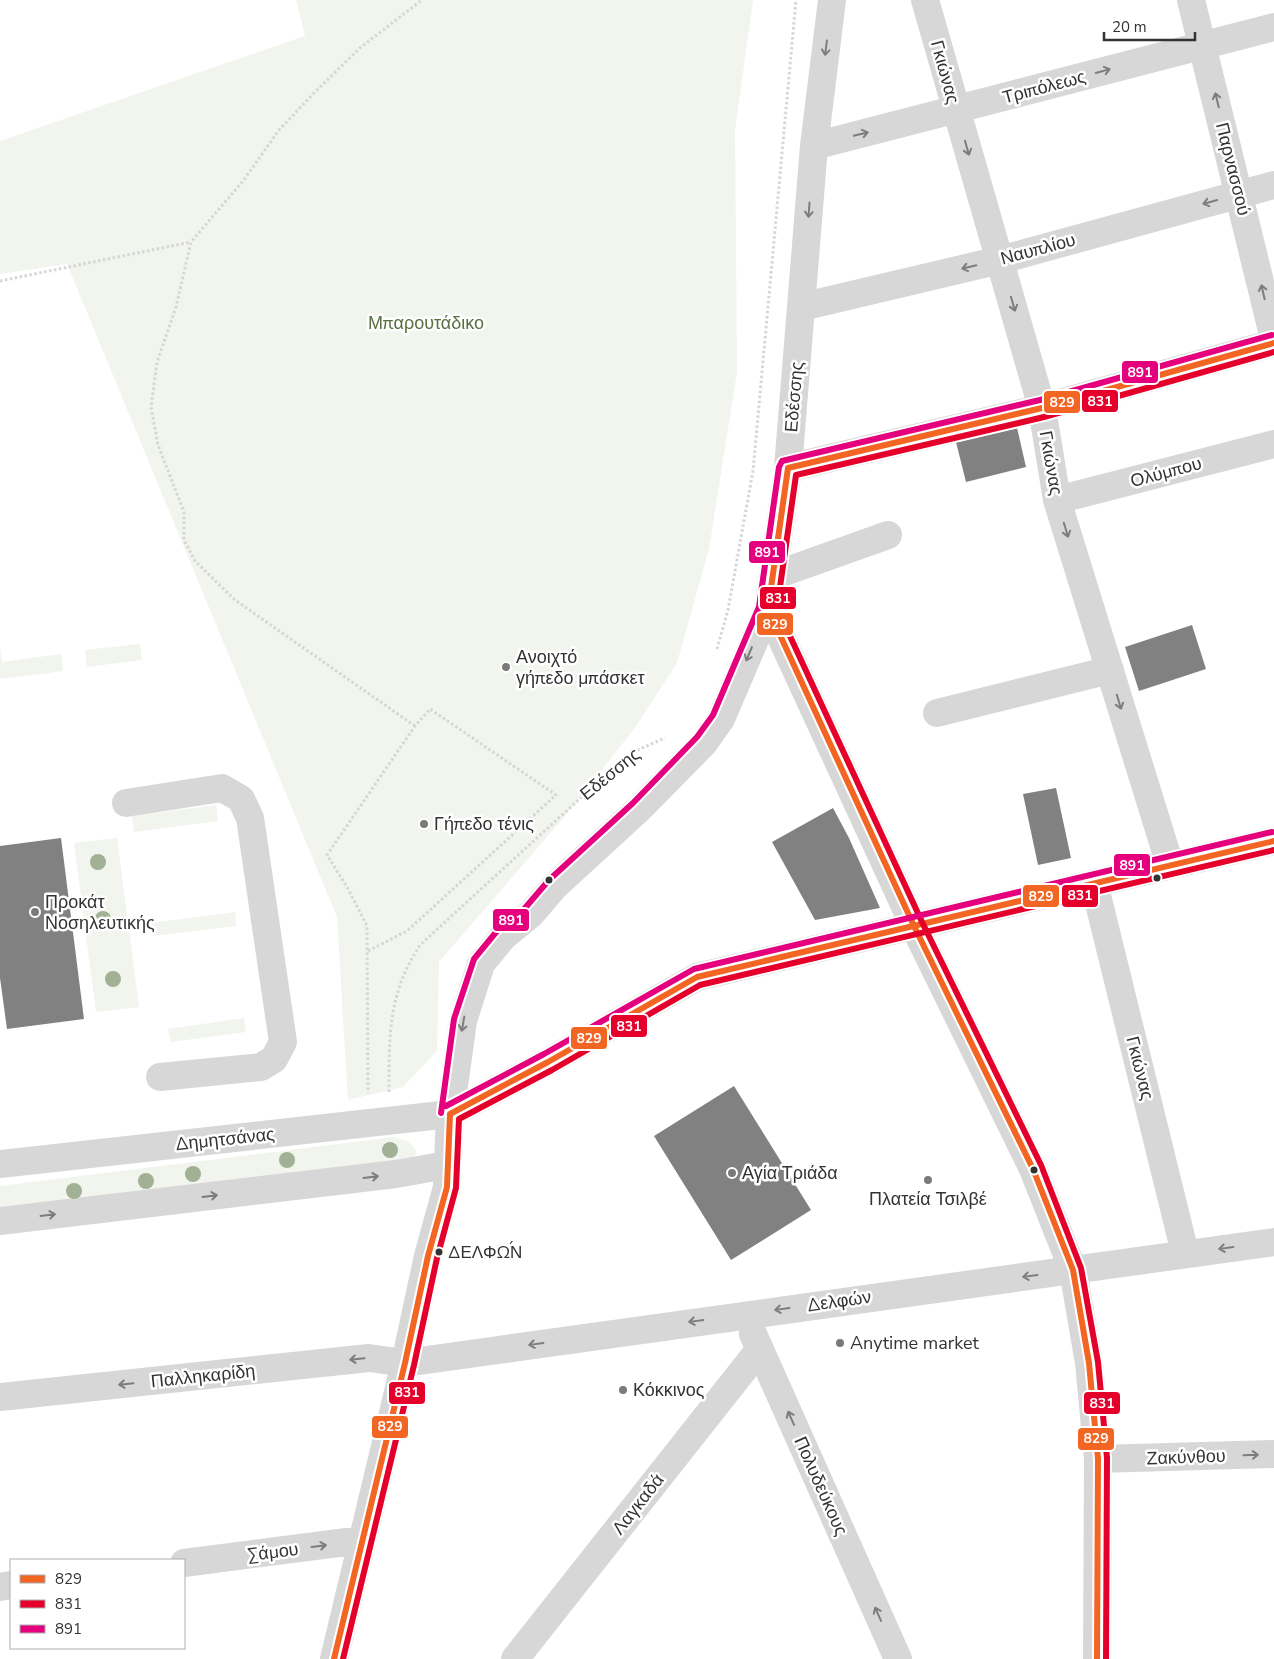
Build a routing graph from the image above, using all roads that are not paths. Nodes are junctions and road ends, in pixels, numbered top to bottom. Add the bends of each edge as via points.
1 (832, 0) edge
2 (925, 0) edge
3 (1191, 0) edge
4 (1274, 27) edge
5 (1203, 45) junction
6 (956, 110) junction
7 (814, 146) junction
8 (1274, 185) edge
9 (1239, 194) junction
10 (1000, 260) junction
11 (801, 307) junction
12 (1274, 339) edge
13 (1274, 343) edge
14 (1042, 408) junction
15 (1274, 444) edge
16 (788, 468) junction
17 (1057, 500) junction
18 (888, 536) dead end
19 (773, 576) junction
20 (768, 609) junction
21 (1110, 670) junction
22 (937, 713) dead end
23 (126, 803) dead end
24 (1271, 849) edge
25 (1170, 865) junction
26 (1094, 883) junction
27 (914, 926) junction
28 (160, 1077) dead end
29 (450, 1114) junction
30 (0, 1164) edge
31 (448, 1165) junction
32 (0, 1221) edge
33 (1274, 1242) edge
34 (1185, 1254) junction
35 (1073, 1270) junction
36 (745, 1314) junction
37 (760, 1349) junction
38 (405, 1363) junction
39 (0, 1397) edge
40 (1274, 1454) edge
41 (1098, 1459) junction
42 (362, 1540) junction
43 (185, 1563) edge
44 (334, 1659) edge
45 (515, 1659) edge
46 (898, 1659) edge
47 (1097, 1659) edge

1 -> 7 street, Εδέσσης
2 - 6 street, Γκιώνας
3 - 5 street, Παρνασσού
4 - 5 street, Τριπόλεως
6 -> 5 street, Τριπόλεως
9 -> 5 street, Παρνασσού
7 -> 6 street, Τριπόλεως
6 -> 10 street, Γκιώνας
7 -> 11 street, Εδέσσης
8 - 9 street, Ναυπλίου
9 -> 10 street, Ναυπλίου
12 -> 9 street, Παρνασσού
10 -> 11 street, Ναυπλίου
10 -> 14 street, Γκιώνας
11 - 16 street, Εδέσσης
13 - 14 street
14 - 16 street
14 - 17 street, Γκιώνας
15 - 17 street, Ολύμπου
16 - 19 street, Εδέσσης
17 -> 21 street, Γκιώνας
18 - 19 street
19 - 20 street, Εδέσσης
20 - 27 street
20 -> 29 street, Εδέσσης via 721,719 704,743 639,809 555,886 531,914 503,937 481,964 463,1021
21 - 22 street
21 -> 25 street, Γκιώνας
23 - 28 street via 222,788 241,799 250,818 283,1042 274,1058 262,1067
24 - 25 street
25 - 26 street
26 - 27 street
26 - 34 street, Γκιώνας
27 - 29 street via 697,977
27 - 35 street via 1033,1169
29 - 30 street, Δημητσάνας
29 - 31 street, Εδέσσης
32 -> 31 street
31 - 38 street, Εδέσσης via 447,1187
33 -> 34 street, Δελφών
34 - 35 street, Δελφών
35 -> 36 street, Δελφών
35 - 41 street via 1089,1363
36 - 37 street, Πολυδεύκους
36 -> 38 street, Δελφών
37 - 45 street, Λαγκαδά
46 -> 37 street, Πολυδεύκους
38 -> 39 street, Παλληκαρίδη via 369,1358
38 - 42 street, Εδέσσης
41 -> 40 street, Ζακύνθου
41 - 47 street
43 -> 42 street, Σάμου
42 - 44 street, Εδέσσης

